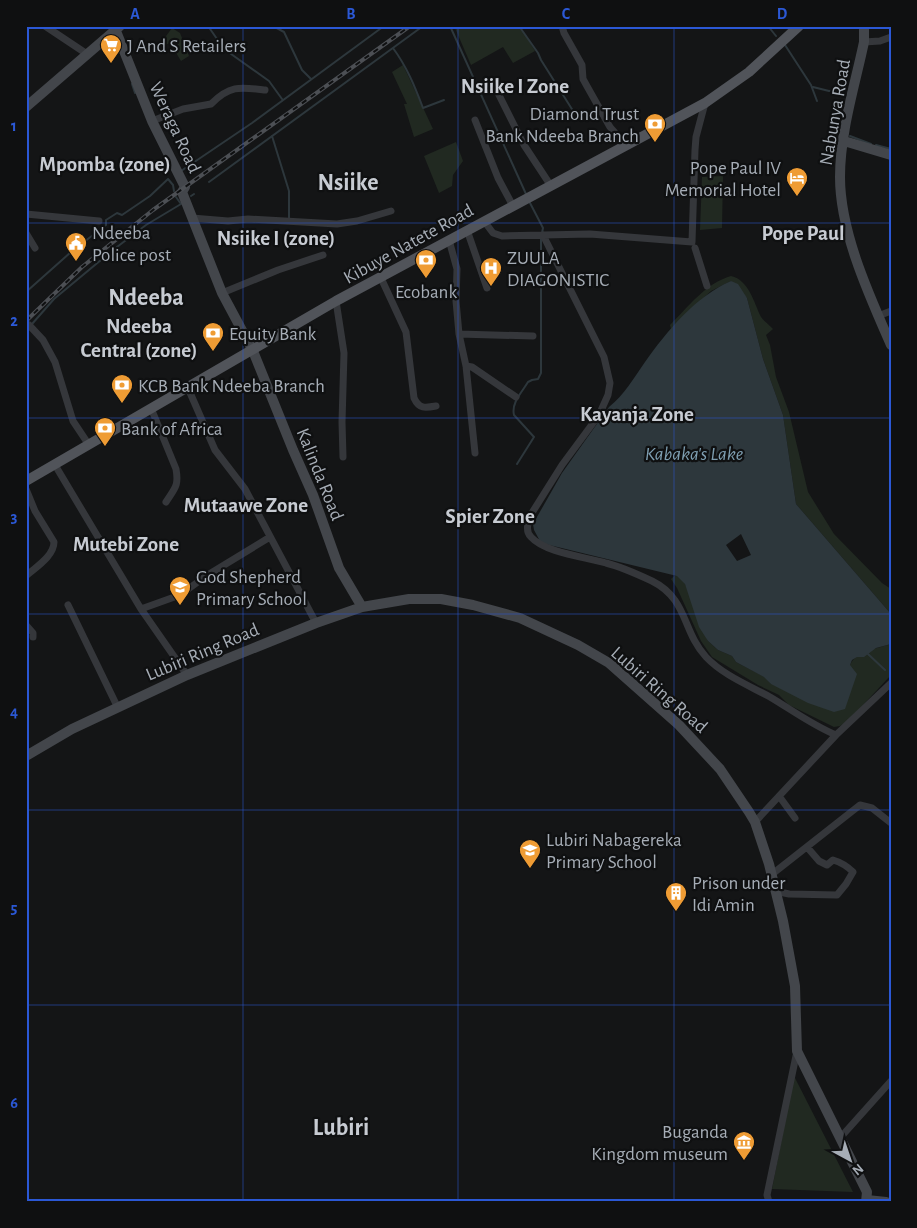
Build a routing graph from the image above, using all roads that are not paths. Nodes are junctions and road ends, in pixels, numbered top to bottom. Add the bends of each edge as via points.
1 (45, 26) edge
2 (562, 26) edge
3 (800, 26) edge
4 (864, 26) edge
5 (116, 27) edge
6 (891, 37) edge
7 (864, 42) junction
8 (88, 54) junction
9 (265, 90) dead end
10 (499, 95) dead end
11 (705, 103) junction
12 (26, 107) edge
13 (152, 120) junction
14 (475, 120) dead end
15 (844, 140) junction
16 (626, 145) junction
17 (891, 155) edge
18 (551, 186) junction
19 (513, 206) junction
20 (391, 211) dead end
21 (26, 214) edge
22 (192, 218) junction
23 (99, 221) dead end
24 (484, 222) junction
25 (467, 230) junction
26 (26, 233) edge
27 (543, 235) junction
28 (449, 240) junction
29 (35, 248) dead end
30 (695, 248) dead end
31 (323, 255) dead end
32 (381, 278) junction
33 (707, 286) dead end
34 (487, 288) dead end
35 (222, 293) junction
36 (336, 302) junction
37 (891, 311) edge
38 (878, 316) junction
39 (30, 326) dead end
40 (459, 334) junction
41 (533, 336) dead end
42 (891, 345) edge
43 (253, 351) junction
44 (466, 366) junction
45 (188, 388) junction
46 (516, 397) dead end
47 (436, 406) dead end
48 (151, 408) junction
49 (89, 445) junction
50 (475, 453) dead end
51 (343, 457) dead end
52 (55, 465) junction
53 (26, 481) edge
54 (26, 489) edge
55 (166, 502) dead end
56 (270, 536) junction
57 (26, 576) edge
58 (68, 605) dead end
59 (362, 607) junction
60 (141, 609) junction
61 (316, 623) junction
62 (26, 625) edge
63 (33, 637) dead end
64 (187, 675) junction
65 (891, 683) edge
66 (118, 706) junction
67 (836, 735) junction
68 (26, 756) edge
69 (779, 796) junction
70 (795, 818) dead end
71 (755, 822) junction
72 (891, 823) edge
73 (807, 847) junction
74 (771, 875) junction
75 (775, 891) junction
76 (796, 1051) junction
77 (891, 1081) edge
78 (840, 1138) junction
79 (768, 1198) edge
80 (867, 1201) edge
81 (775, 1202) edge
82 (886, 1202) edge

1 - 8 street
2 - 16 street via 582,64 583,79 610,127
3 - 11 main road, Kibuye Natete Road via 749,72
4 - 7 main road, Nabunya Road
5 - 8 main road
5 - 13 main road, Weraga Road
6 - 7 street
7 - 15 main road, Nabunya Road
8 - 12 main road
9 - 13 street via 235,88 218,96 211,104 183,109
10 - 18 street via 524,145
11 - 16 main road, Kibuye Natete Road
11 - 27 street via 696,137 692,242 574,233
13 - 22 main road, Weraga Road via 185,187 182,192
14 - 19 street
15 - 17 main road
15 - 38 main road, Nabunya Road via 840,180 846,220
16 - 18 main road, Kibuye Natete Road
18 - 19 main road, Kibuye Natete Road
19 - 24 main road, Kibuye Natete Road
20 - 22 street via 337,224
21 - 23 street
22 - 35 main road, Weraga Road
24 - 25 main road, Kibuye Natete Road
24 - 27 street via 493,233 502,236
25 - 28 main road, Kibuye Natete Road
25 - 34 street
26 - 29 street
27 - 67 street via 604,357 610,383 605,406 530,516 527,531 548,548 629,570 670,592 695,641 709,660 728,675
28 - 32 main road, Kibuye Natete Road
28 - 40 street via 457,269
30 - 33 street
31 - 35 street
32 - 36 main road, Kibuye Natete Road
32 - 47 street via 406,332 416,404 421,408
35 - 43 main road, Weraga Road
36 - 43 main road, Kibuye Natete Road
36 - 51 street via 344,353
37 - 38 street
38 - 42 main road, Nabunya Road
39 - 49 street via 43,340 55,362 73,421
40 - 41 street
40 - 44 street
43 - 45 main road, Kibuye Natete Road
43 - 59 main road, Kalinda Road via 313,495 339,568
44 - 46 street
44 - 50 street
45 - 48 main road, Kibuye Natete Road
45 - 56 street via 214,450 245,490
48 - 49 main road, Kibuye Natete Road
48 - 55 street via 178,479
49 - 52 main road, Kibuye Natete Road
52 - 53 main road, Kibuye Natete Road
52 - 60 street
54 - 57 street via 54,542 49,555
56 - 60 street via 180,595
56 - 61 street
58 - 66 street
59 - 61 main road, Lubiri Ring Road
59 - 71 main road, Lubiri Ring Road via 409,599 441,599 520,618 578,645 609,663 679,725 737,791
60 - 64 street
61 - 64 main road, Lubiri Ring Road
62 - 63 street
64 - 66 main road, Lubiri Ring Road
65 - 67 street
66 - 68 main road, Lubiri Ring Road
67 - 69 street
69 - 70 street
69 - 71 street
71 - 74 main road, Lubiri Ring Road
72 - 73 street via 872,808 860,805
73 - 74 street
73 - 75 street via 822,864 827,865 833,860 852,872 841,891 837,895
74 - 75 main road, Lubiri Ring Road
75 - 76 main road, Lubiri Ring Road via 795,986
76 - 78 main road, Lubiri Ring Road
76 - 79 street
77 - 78 street
78 - 80 main road, Lubiri Ring Road via 867,1192
79 - 81 street
80 - 82 main road

